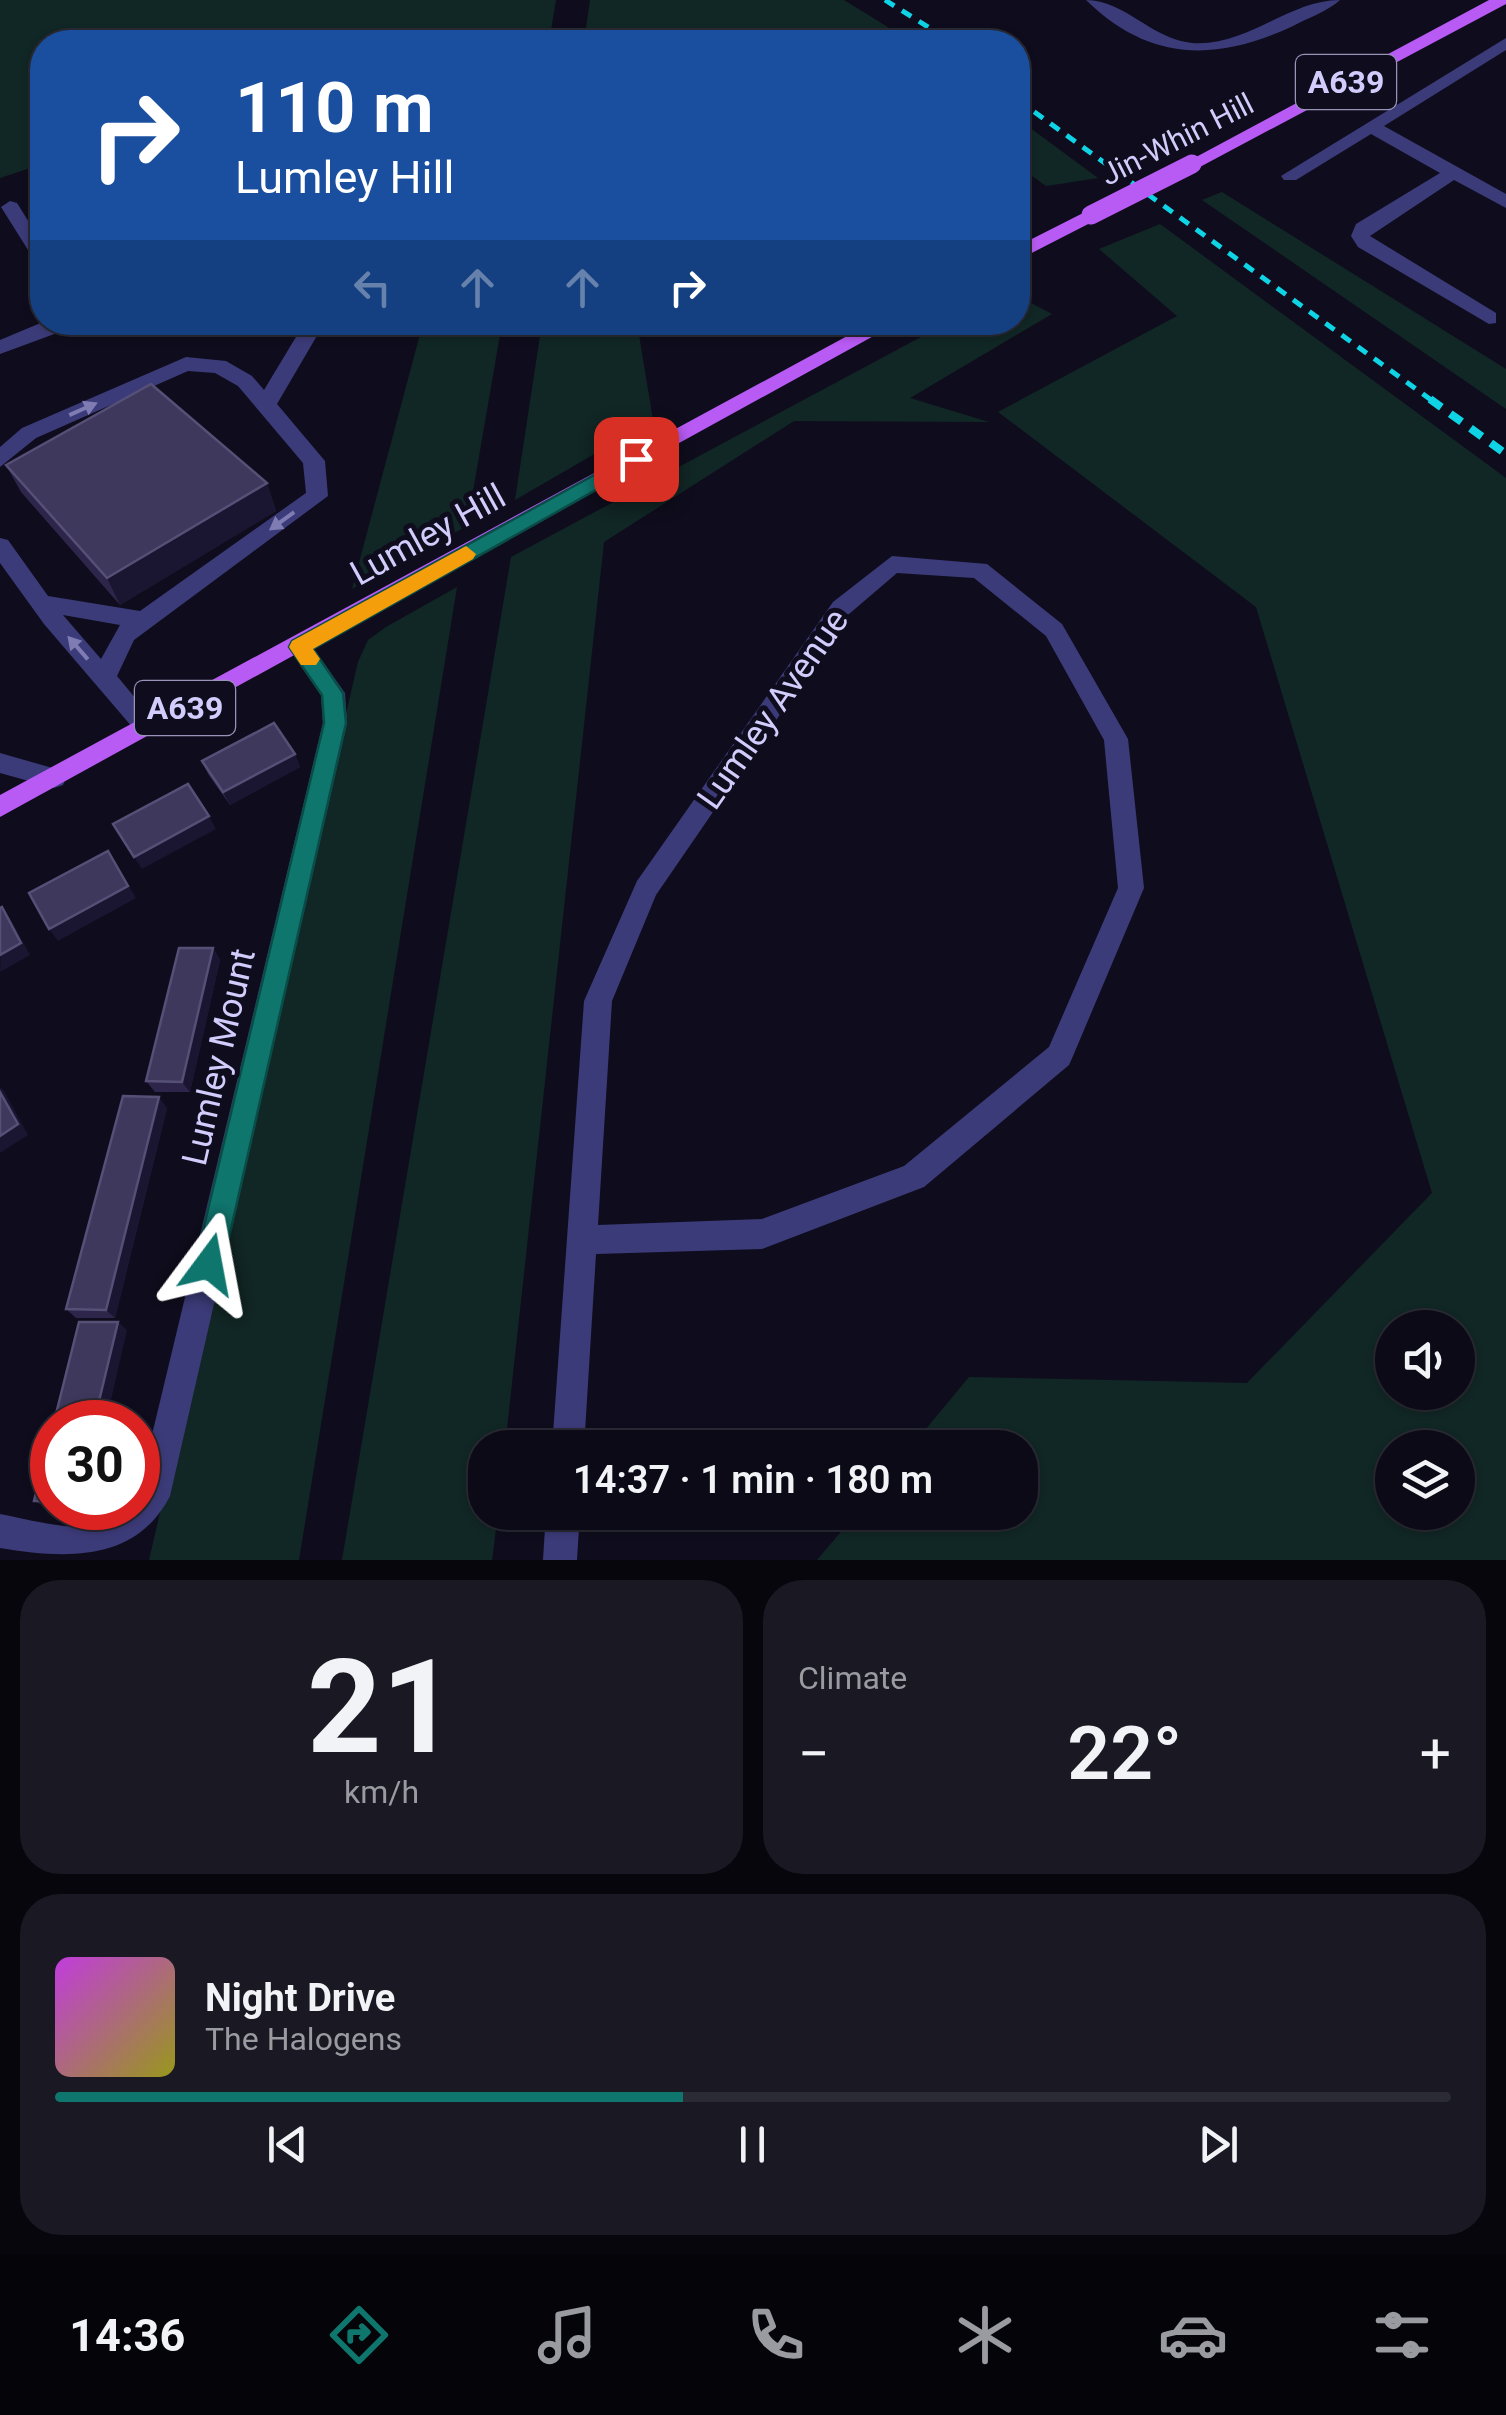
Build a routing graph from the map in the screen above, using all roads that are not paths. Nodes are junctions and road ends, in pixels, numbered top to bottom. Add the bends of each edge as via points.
1 (1094, 0) edge
2 (1332, 0) edge
3 (1501, 0) edge
4 (1506, 43) edge
5 (1372, 126) junction
6 (1454, 172) junction
7 (1290, 176) dead end
8 (1506, 202) edge
9 (10, 208) dead end
10 (30, 239) edge
11 (1030, 248) edge
12 (1489, 318) dead end
13 (32, 335) edge
14 (308, 335) edge
15 (864, 335) edge
16 (0, 347) edge
17 (266, 406) junction
18 (0, 459) edge
19 (0, 546) edge
20 (41, 602) junction
21 (143, 620) junction
22 (300, 647) junction
23 (104, 678) junction
24 (148, 728) junction
25 (0, 764) edge
26 (54, 778) junction
27 (0, 808) edge
28 (582, 1240) junction
29 (569, 1430) edge
30 (562, 1530) edge
31 (0, 1531) edge
32 (560, 1560) edge

1 - 2 street via 1165,42 1214,49
3 - 11 main road, Jin-Whin Hill / A639, bridge
4 - 5 street
5 - 6 street
5 - 7 street
6 - 8 street
6 - 12 street via 1360,236
9 - 10 street
13 - 16 street
14 - 17 street
15 - 22 main road, Lumley Hill / A639
18 -> 17 street via 29,434 186,364 219,366 245,381
17 -> 21 street via 314,461 317,496
19 - 20 street
20 - 21 street
23 -> 20 street
21 - 23 street via 125,634
22 - 24 main road, Lumley Hill / A639
22 - 31 street, Lumley Mount via 332,693 335,723 154,1496 137,1524 84,1545
23 - 24 street
24 - 26 main road, Lumley Hill / A639
25 - 26 street
26 - 27 main road, Lumley Hill / A639
28 - 28 street, Lumley Avenue via 762,1234 914,1176 1059,1056 1131,888 1116,739 1054,630 978,570 892,564 841,608 646,889 598,1001
28 - 29 street, Lumley Avenue
30 - 32 street

